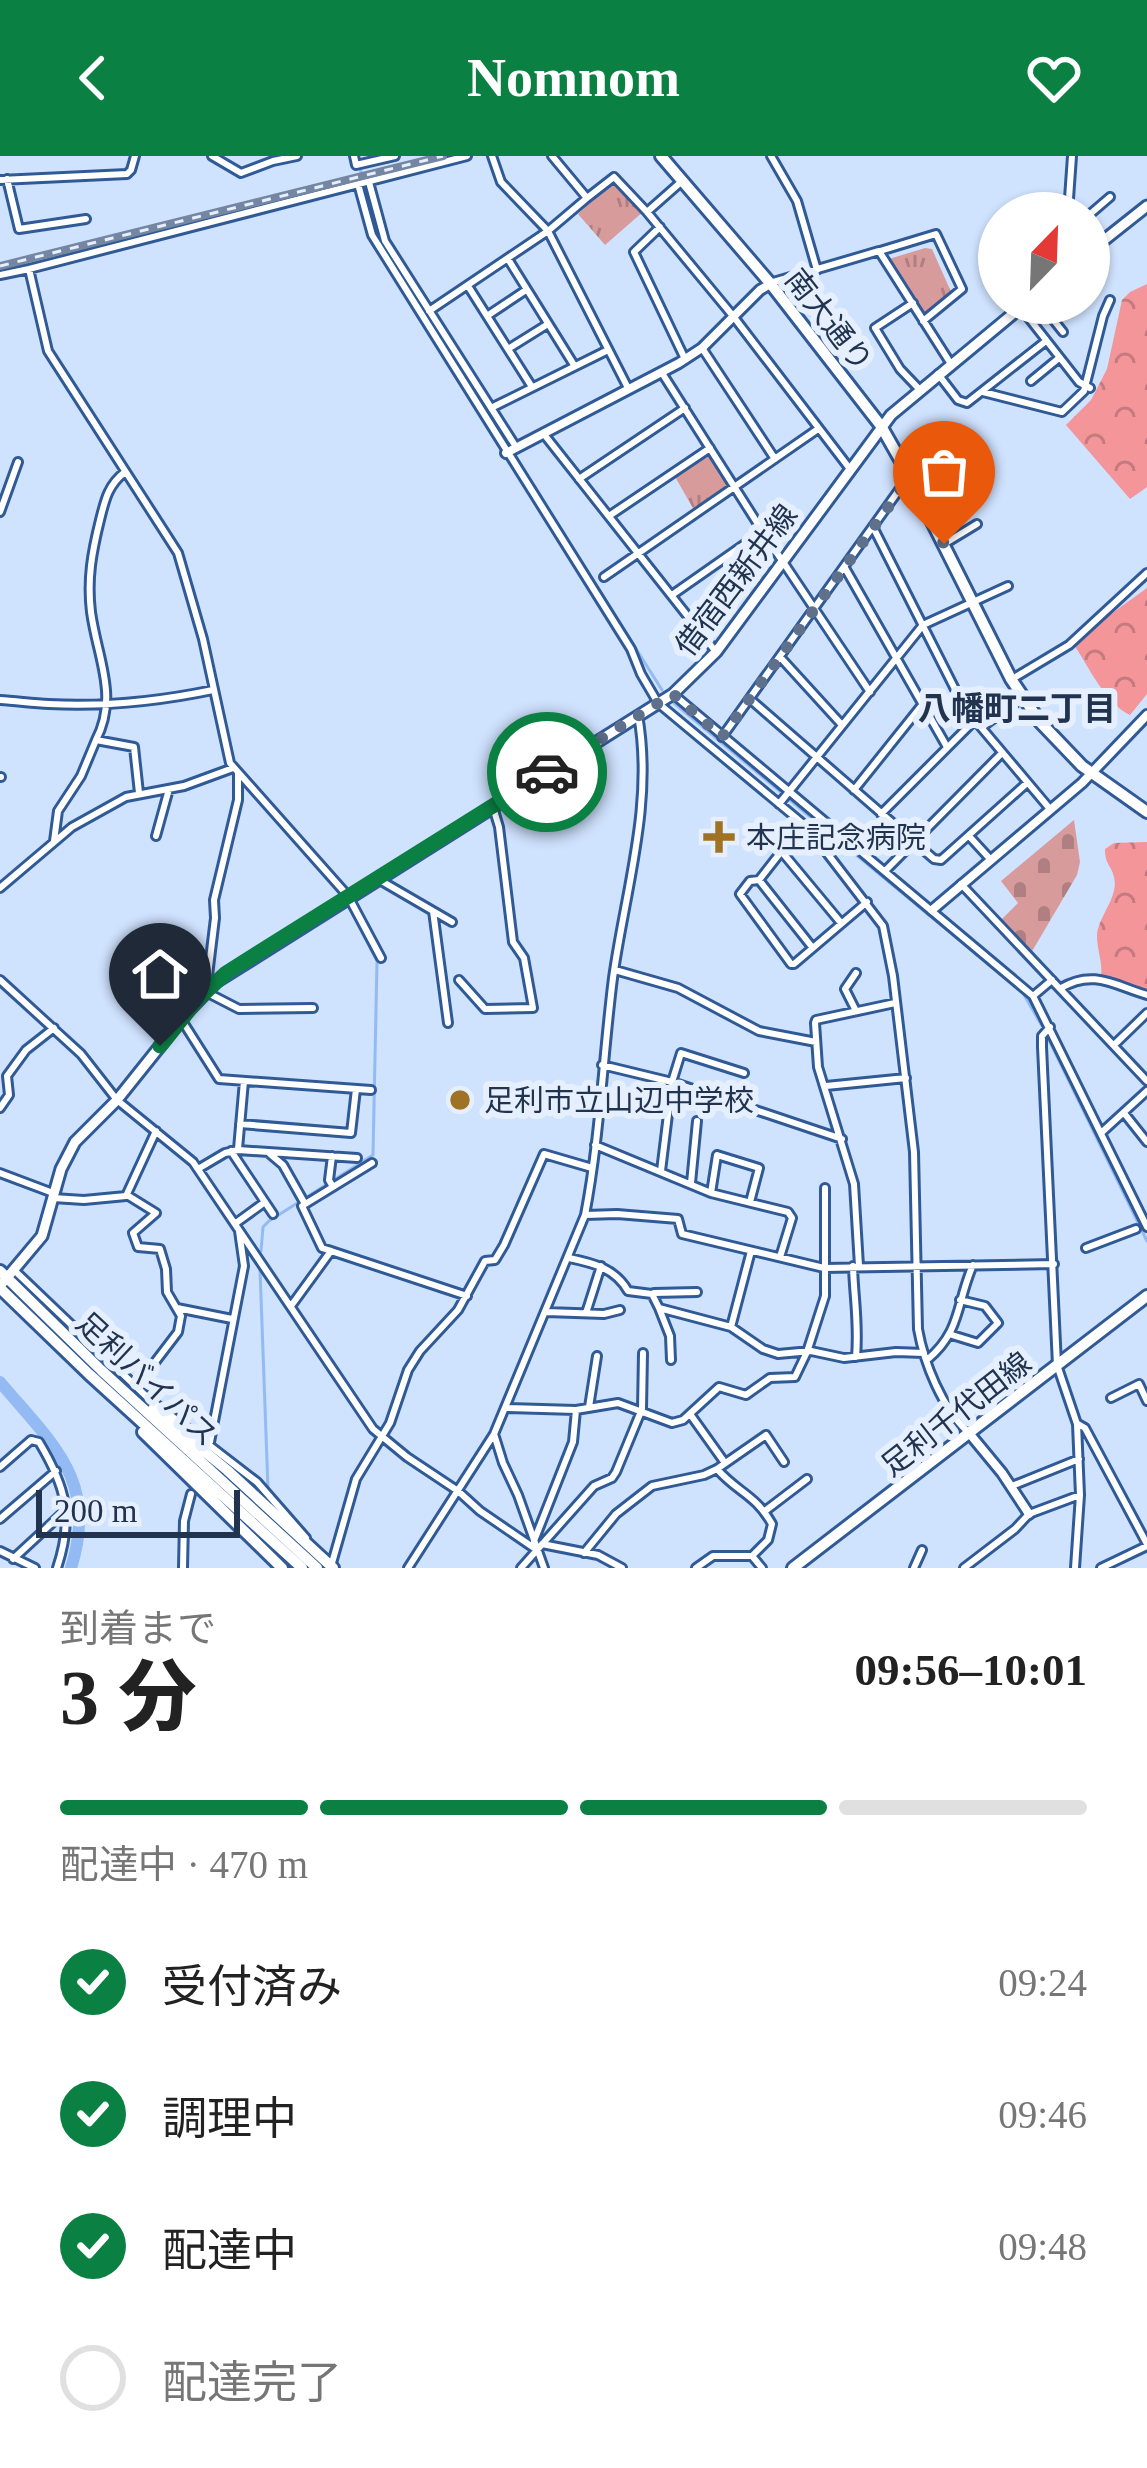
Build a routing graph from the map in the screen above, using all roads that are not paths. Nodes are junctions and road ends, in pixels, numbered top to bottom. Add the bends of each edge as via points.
1 (136, 156) edge
2 (212, 156) edge
3 (297, 156) edge
4 (354, 156) edge
5 (394, 156) edge
6 (467, 156) edge
7 (492, 156) edge
8 (552, 156) edge
9 (661, 156) edge
10 (771, 156) edge
11 (1072, 156) edge
12 (364, 160) edge
13 (3, 180) edge
14 (682, 181) junction
15 (369, 182) junction
16 (358, 184) junction
17 (1069, 192) edge
18 (587, 198) junction
19 (1147, 206) edge
20 (647, 212) junction
21 (86, 219) dead end
22 (660, 227) junction
23 (548, 231) junction
24 (1110, 235) edge
25 (879, 251) junction
26 (508, 259) junction
27 (29, 269) junction
28 (817, 270) junction
29 (0, 274) edge
30 (770, 284) junction
31 (469, 286) junction
32 (526, 290) junction
33 (913, 303) junction
34 (429, 311) junction
35 (488, 316) junction
36 (733, 316) junction
37 (922, 321) junction
38 (548, 324) junction
39 (1000, 324) edge
40 (1035, 324) edge
41 (1057, 324) edge
42 (1101, 324) edge
43 (1063, 332) dead end
44 (1046, 341) junction
45 (701, 348) junction
46 (508, 349) junction
47 (608, 350) junction
48 (1059, 358) junction
49 (685, 359) junction
50 (951, 364) junction
51 (574, 365) junction
52 (661, 370) junction
53 (938, 374) junction
54 (1031, 381) dead end
55 (1087, 386) junction
56 (532, 387) junction
57 (628, 388) junction
58 (920, 390) junction
59 (983, 392) junction
60 (491, 408) junction
61 (685, 408) junction
62 (881, 426) junction
63 (818, 428) junction
64 (542, 432) junction
65 (710, 448) junction
66 (511, 450) junction
67 (775, 458) junction
68 (18, 462) dead end
69 (850, 469) junction
70 (124, 472) junction
71 (579, 479) junction
72 (911, 479) junction
73 (734, 487) junction
74 (0, 512) edge
75 (609, 516) junction
76 (976, 524) dead end
77 (874, 529) junction
78 (763, 532) junction
79 (944, 544) junction
80 (638, 554) junction
81 (782, 561) junction
82 (845, 568) junction
83 (1147, 573) edge
84 (604, 577) dead end
85 (1008, 586) dead end
86 (672, 595) junction
87 (973, 602) junction
88 (815, 608) junction
89 (923, 626) junction
90 (716, 652) junction
91 (780, 657) junction
92 (896, 658) junction
93 (1011, 680) junction
94 (213, 690) junction
95 (869, 692) junction
96 (673, 694) junction
97 (1022, 698) junction
98 (750, 699) junction
99 (0, 700) edge
100 (106, 703) junction
101 (658, 703) junction
102 (922, 705) junction
103 (1147, 715) edge
104 (638, 716) junction
105 (978, 724) junction
106 (843, 726) junction
107 (1136, 727) junction
108 (1147, 736) edge
109 (722, 737) junction
110 (97, 740) junction
111 (947, 747) junction
112 (1002, 753) junction
113 (818, 759) junction
114 (235, 770) junction
115 (1093, 774) junction
116 (1028, 783) junction
117 (169, 789) junction
118 (854, 790) junction
119 (790, 792) junction
120 (139, 794) junction
121 (779, 804) junction
122 (493, 807) junction
123 (1050, 809) junction
124 (1147, 812) edge
125 (881, 814) junction
126 (807, 827) junction
127 (156, 836) dead end
128 (969, 836) junction
129 (53, 841) junction
130 (913, 842) junction
131 (781, 851) junction
132 (991, 860) junction
133 (885, 871) junction
134 (377, 879) junction
135 (759, 880) junction
136 (961, 884) junction
137 (0, 887) edge
138 (348, 896) junction
139 (867, 902) junction
140 (932, 910) junction
141 (433, 911) junction
142 (452, 922) dead end
143 (841, 923) junction
144 (813, 948) junction
145 (381, 958) dead end
146 (614, 970) junction
147 (856, 973) dead end
148 (459, 980) dead end
149 (1052, 980) junction
150 (1, 983) edge
151 (1061, 988) junction
152 (206, 992) junction
153 (1033, 995) junction
154 (1147, 995) edge
155 (895, 1003) junction
156 (313, 1008) dead end
157 (856, 1012) junction
158 (1147, 1013) edge
159 (182, 1019) junction
160 (448, 1022) dead end
161 (54, 1028) junction
162 (1049, 1028) junction
163 (816, 1042) junction
164 (1114, 1046) junction
165 (602, 1065) junction
166 (3, 1073) edge
167 (744, 1073) dead end
168 (906, 1078) junction
169 (244, 1081) junction
170 (1147, 1081) edge
171 (672, 1082) junction
172 (825, 1086) junction
173 (356, 1089) junction
174 (370, 1090) dead end
175 (1147, 1091) edge
176 (117, 1100) junction
177 (0, 1108) edge
178 (1124, 1113) junction
179 (697, 1121) dead end
180 (240, 1124) junction
181 (156, 1131) junction
182 (1101, 1133) junction
183 (842, 1139) junction
184 (1147, 1142) edge
185 (595, 1145) junction
186 (234, 1151) junction
187 (267, 1151) junction
188 (332, 1156) junction
189 (357, 1159) dead end
190 (372, 1162) dead end
191 (593, 1168) junction
192 (198, 1169) junction
193 (661, 1172) junction
194 (0, 1173) edge
195 (690, 1185) junction
196 (333, 1186) junction
197 (824, 1188) dead end
198 (712, 1192) junction
199 (127, 1195) junction
200 (53, 1196) junction
201 (265, 1202) junction
202 (750, 1202) junction
203 (305, 1204) junction
204 (273, 1214) dead end
205 (585, 1215) junction
206 (237, 1225) junction
207 (1147, 1227) edge
208 (1136, 1228) dead end
209 (1087, 1248) dead end
210 (331, 1251) junction
211 (751, 1251) junction
212 (781, 1257) junction
213 (569, 1258) junction
214 (973, 1264) junction
215 (1054, 1264) junction
216 (917, 1265) junction
217 (602, 1266) junction
218 (856, 1266) junction
219 (824, 1268) junction
220 (4, 1279) edge
221 (698, 1292) dead end
222 (652, 1294) junction
223 (467, 1296) junction
224 (1147, 1296) edge
225 (960, 1300) junction
226 (290, 1307) junction
227 (177, 1308) junction
228 (659, 1308) junction
229 (620, 1310) dead end
230 (546, 1312) junction
231 (586, 1313) junction
232 (233, 1320) junction
233 (731, 1328) junction
234 (952, 1335) junction
235 (806, 1352) junction
236 (644, 1353) dead end
237 (597, 1355) dead end
238 (926, 1356) junction
239 (856, 1358) junction
240 (670, 1360) dead end
241 (1057, 1366) junction
242 (95, 1372) junction
243 (136, 1387) junction
244 (1111, 1398) dead end
245 (1147, 1401) edge
246 (506, 1408) junction
247 (589, 1408) junction
248 (642, 1409) junction
249 (576, 1410) junction
250 (690, 1414) junction
251 (1078, 1424) junction
252 (153, 1425) junction
253 (969, 1432) junction
254 (494, 1433) junction
255 (381, 1437) junction
256 (209, 1443) junction
257 (1078, 1459) junction
258 (784, 1462) dead end
259 (725, 1463) junction
260 (0, 1467) edge
261 (717, 1469) junction
262 (56, 1471) junction
263 (807, 1479) dead end
264 (1012, 1486) junction
265 (458, 1491) junction
266 (191, 1494) dead end
267 (1079, 1495) junction
268 (0, 1504) edge
269 (66, 1510) junction
270 (765, 1511) junction
271 (1029, 1514) junction
272 (3, 1516) edge
273 (308, 1543) junction
274 (538, 1545) junction
275 (1147, 1545) edge
276 (922, 1550) dead end
277 (0, 1551) edge
278 (584, 1553) junction
279 (752, 1556) junction
280 (13, 1559) junction
281 (332, 1567) edge
282 (35, 1568) edge
283 (57, 1568) edge
284 (183, 1568) edge
285 (282, 1568) edge
286 (302, 1568) edge
287 (316, 1568) edge
288 (408, 1568) edge
289 (521, 1568) edge
290 (544, 1568) edge
291 (622, 1568) edge
292 (696, 1568) edge
293 (762, 1568) edge
294 (793, 1568) edge
295 (914, 1568) edge
296 (964, 1568) edge
297 (1075, 1568) edge
298 (1101, 1568) edge

1 - 13 street via 127,174
2 - 3 street via 241,173
4 - 12 street via 356,165
5 - 12 street
6 - 15 street
7 - 23 street via 501,182
8 - 18 street
9 - 14 main road, 南大通り
10 - 28 street via 797,201
11 - 17 street
13 - 21 street via 19,229
14 - 20 street
14 - 30 main road, 南大通り
15 - 16 street
15 - 34 street via 385,241
16 - 27 street
16 - 66 street via 372,235
18 - 20 street via 614,177
18 - 23 street
19 - 24 main road
20 - 22 street
22 - 36 street
22 - 49 street via 634,252
23 - 26 street
23 - 47 street
25 - 28 street
25 - 33 street
25 - 37 street via 936,234 962,289
26 - 31 street
26 - 32 street
27 - 29 street
27 - 70 street via 48,351
28 - 30 street
30 - 36 street
30 - 62 main road, 南大通り
31 - 34 street
31 - 35 street
32 - 35 street
32 - 38 street
33 - 37 street
33 - 58 street via 875,328
34 - 60 street
35 - 46 street
36 - 45 street
36 - 63 street
37 - 50 street
38 - 46 street
38 - 51 street
39 - 50 main road, 借宿西新井線
40 - 44 street
41 - 43 street
42 - 55 street
44 - 48 street
44 - 59 street
45 - 49 street
45 - 67 street
46 - 56 street
47 - 51 street
47 - 57 street
48 - 54 street
48 - 55 street
49 - 52 street
50 - 53 main road, 借宿西新井線
51 - 56 street
52 - 57 street
52 - 61 street
53 - 58 main road, 借宿西新井線
53 - 59 street via 961,402
55 - 59 street via 1062,412
56 - 60 street
57 - 64 street
58 - 62 main road, 借宿西新井線
60 - 66 street
61 - 65 street
61 - 71 street
62 - 69 main road, 借宿西新井線
62 - 72 main road, 南大通り
63 - 67 street
63 - 69 street
64 - 66 street
64 - 71 street
65 - 73 street
65 - 75 street
66 - 101 street
67 - 73 street
68 - 74 street
69 - 81 main road, 借宿西新井線
70 - 94 street via 178,553
70 - 100 street via 108,490 89,562
71 - 75 street
72 - 77 street
72 - 79 main road, 南大通り
73 - 78 street
73 - 80 street
75 - 80 street
76 - 79 street
77 - 82 street
77 - 89 street
78 - 81 street
78 - 86 street
79 - 87 main road, 南大通り
80 - 84 street
80 - 86 street
81 - 88 street
81 - 90 main road, 借宿西新井線
82 - 88 street
82 - 92 street
83 - 93 street via 1069,645
85 - 87 street
86 - 90 street
87 - 89 street
87 - 93 main road, 南大通り
88 - 91 street
88 - 95 street
89 - 92 street
89 - 105 street
90 - 96 main road, 借宿西新井線
91 - 98 street
91 - 106 street
92 - 95 street
92 - 102 street
93 - 97 main road, 南大通り
94 - 100 street
94 - 114 street
95 - 106 street
96 - 101 main road, 借宿西新井線
96 - 109 street
97 - 105 street
97 - 115 main road, 南大通り
98 - 109 street
98 - 113 street
99 - 100 street
100 - 110 street
101 - 104 main road, 借宿西新井線
101 - 121 street
102 - 111 street
102 - 118 street
103 - 107 street
104 - 122 main road, 借宿西新井線
104 - 146 street via 645,750 640,822
105 - 111 street
105 - 112 street
106 - 113 street
107 - 108 street
107 - 115 street
109 - 119 street
110 - 120 street via 134,747
110 - 129 street via 58,811
111 - 125 street
112 - 116 street
112 - 130 street
113 - 118 street
113 - 119 street
114 - 117 street
114 - 138 street
114 - 152 street via 238,800 214,900
115 - 123 street
115 - 124 main road, 南大通り
116 - 123 street
116 - 128 street
117 - 120 street
117 - 127 street
118 - 125 street
119 - 121 street
119 - 133 street
120 - 129 street
121 - 126 street
122 - 134 main road, 借宿西新井線
122 - 148 street via 513,942 533,1008 485,1009
123 - 132 street
125 - 130 street
126 - 131 street
126 - 139 street
128 - 130 street via 938,860
128 - 132 street
129 - 137 street
130 - 133 street
131 - 135 street
131 - 143 street
132 - 136 street
133 - 140 street
134 - 138 main road, 借宿西新井線
134 - 141 street
135 - 144 street
135 - 144 street via 740,897 791,964
136 - 140 street
136 - 149 street
138 - 145 street
138 - 152 main road, 借宿西新井線
139 - 143 street
139 - 155 street via 886,934
140 - 153 street
141 - 142 street
141 - 160 street
143 - 144 street
146 - 163 street via 678,988 759,1031
146 - 165 street
147 - 157 street via 845,989
149 - 151 street
149 - 153 street
150 - 161 street
151 - 154 street via 1092,978
151 - 164 street
152 - 156 street via 239,1009
152 - 159 main road, 借宿西新井線
153 - 162 street
155 - 157 street
155 - 168 street
157 - 163 street via 816,1020
158 - 164 street
159 - 169 street via 219,1079
159 - 176 main road, 借宿西新井線
161 - 166 street
161 - 176 street
162 - 182 street
162 - 215 street via 1042,1047
163 - 172 street
164 - 170 street
165 - 171 street
165 - 185 street
166 - 177 street via 9,1095
167 - 171 street via 681,1053
168 - 172 street
168 - 216 street
169 - 173 street
169 - 180 street
171 - 183 street
171 - 193 street
172 - 183 street
173 - 174 street
173 - 180 street via 351,1133
175 - 178 street
176 - 181 street
176 - 200 main road, 借宿西新井線 via 68,1151
178 - 182 street
178 - 184 street
179 - 195 street
180 - 186 street
181 - 192 street
181 - 199 street
182 - 207 street
183 - 218 street via 854,1184
185 - 191 street
185 - 193 street
186 - 187 street
186 - 192 street
186 - 201 street
187 - 188 street
187 - 203 street
188 - 189 street
188 - 196 street
190 - 196 street
191 - 205 street
191 - 223 street via 544,1154 505,1244 485,1261
192 - 206 street
193 - 195 street
194 - 200 street
195 - 198 street
196 - 203 street
197 - 219 street
198 - 202 street
198 - 202 street via 717,1154 759,1168
199 - 200 street
199 - 227 street via 156,1214 133,1233 138,1247 160,1250
200 - 220 main road, 借宿西新井線 via 40,1240
201 - 204 street
201 - 206 street
202 - 212 street via 792,1216
203 - 210 street via 322,1248
205 - 211 street via 678,1219 682,1234
205 - 213 street
206 - 226 street
206 - 232 street via 244,1266
208 - 209 street
210 - 223 street
210 - 226 street
211 - 212 street
211 - 233 street
212 - 219 street
213 - 217 street
213 - 230 street
214 - 215 street
214 - 216 street
214 - 225 street
215 - 241 street
216 - 218 street
216 - 238 street
217 - 222 street via 628,1291
217 - 231 street
218 - 219 street
218 - 239 street
219 - 235 street via 825,1296
220 - 242 main road, 足利バイパス
220 - 243 street
221 - 222 street
222 - 228 street
223 - 255 street via 408,1370
224 - 241 main road, 足利千代田線
225 - 234 street
225 - 234 street via 985,1306 998,1323 978,1343
226 - 255 street
227 - 232 street
227 - 243 street via 178,1332
228 - 233 street
228 - 240 street
229 - 231 street
230 - 231 street
230 - 246 street
232 - 256 street
233 - 235 street via 770,1352
234 - 238 street
235 - 239 street
235 - 250 street via 795,1377 770,1378 746,1395 719,1387
236 - 248 street
237 - 247 street
238 - 239 street
238 - 253 street
241 - 251 street
241 - 253 main road, 足利千代田線
242 - 252 main road, 足利バイパス
242 - 273 main road via 227,1470
242 - 285 main road via 152,1442
243 - 256 street
244 - 245 street via 1138,1384
246 - 249 street
246 - 254 street
247 - 248 street
247 - 249 street
248 - 250 street via 673,1423
248 - 274 street via 612,1478 594,1486
249 - 274 street
250 - 259 street
251 - 257 street
251 - 275 street
252 - 286 main road, 足利バイパス
252 - 287 main road, 足利バイパス
253 - 264 street
253 - 294 main road, 足利千代田線
254 - 265 street
254 - 274 street
255 - 265 street
255 - 281 street via 356,1479
256 - 273 street via 257,1481
257 - 264 street
257 - 267 street
258 - 259 street via 766,1435
259 - 261 street
260 - 262 street via 31,1439
261 - 270 street
261 - 278 street via 652,1486
262 - 269 street
262 - 272 street
263 - 270 street
264 - 271 street
265 - 274 street
265 - 288 street
266 - 284 street
267 - 271 street
267 - 297 street
268 - 272 street
269 - 280 street
269 - 283 street
270 - 279 street via 770,1536
271 - 296 street
273 - 281 main road
274 - 278 street
274 - 289 street
274 - 290 street
275 - 298 street
276 - 295 street
277 - 280 street
278 - 291 street
279 - 292 street via 713,1556
279 - 293 street
280 - 282 street

